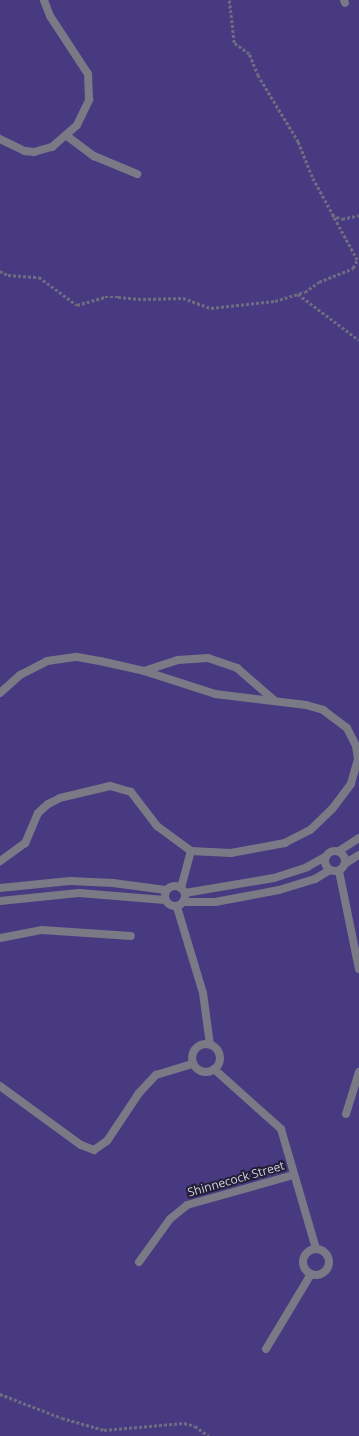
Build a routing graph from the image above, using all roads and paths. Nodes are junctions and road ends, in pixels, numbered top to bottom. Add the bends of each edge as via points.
1 (44, 0) edge
2 (229, 0) edge
3 (67, 136) junction
4 (0, 139) edge
5 (137, 174) dead end
6 (332, 215) junction
7 (359, 215) edge
8 (0, 271) edge
9 (298, 294) junction
10 (359, 340) edge
11 (144, 671) junction
12 (0, 692) edge
13 (275, 701) junction
14 (357, 745) edge
15 (359, 838) edge
16 (191, 851) junction
17 (339, 851) junction
18 (359, 855) edge
19 (325, 857) junction
20 (0, 861) edge
21 (346, 863) junction
22 (335, 870) junction
23 (0, 888) edge
24 (166, 890) junction
25 (183, 891) junction
26 (165, 900) junction
27 (0, 901) edge
28 (180, 905) junction
29 (131, 936) dead end
30 (0, 938) edge
31 (359, 969) edge
32 (210, 1045) junction
33 (193, 1064) junction
34 (214, 1069) junction
35 (359, 1072) edge
36 (0, 1086) edge
37 (346, 1114) dead end
38 (294, 1175) junction
39 (316, 1249) junction
40 (139, 1262) dead end
41 (311, 1274) junction
42 (266, 1349) dead end
43 (0, 1394) edge
44 (209, 1436) edge

1 - 3 street via 50,16 77,54 90,81 91,91 87,108
2 - 6 path via 234,43 249,54 258,76 298,142
3 - 4 street via 52,147 34,152 17,148
3 - 5 street via 94,156
6 - 7 path via 342,219
6 - 9 path via 357,260 353,268
8 - 9 path via 8,275 39,277 77,306 105,297 118,297 183,298 211,308 264,304
9 - 10 path
11 - 12 street via 77,657 63,657 34,665
11 - 13 street via 215,694
11 - 13 street via 178,660 213,659 237,668
13 - 14 street via 306,705 331,714 347,728
14 - 16 street via 357,770 351,784 332,809 310,830 284,843 252,851
15 - 17 street
16 - 20 street via 157,826 131,792 110,786 67,796 48,804 38,813 33,830 25,843
16 - 25 street
17 - 19 street via 331,851
17 - 21 street via 344,855
18 - 21 street
19 - 22 street via 325,864
19 - 25 street via 307,868 274,878
21 - 22 street
22 - 28 street via 279,890 222,901
22 - 31 street
23 - 24 street via 70,881 113,883
24 - 25 street via 171,886
24 - 26 street
25 - 28 street
26 - 27 street via 79,893
26 - 28 street via 170,906
28 - 32 street via 203,993
29 - 30 street via 42,930
32 - 33 street via 204,1044 193,1051
32 - 34 street via 217,1050 220,1058
33 - 34 street via 202,1072
33 - 36 street via 156,1075 139,1093 107,1141 94,1150 81,1145
34 - 38 street, Shinnecock Street via 279,1126
35 - 37 street
38 - 39 street, Shinnecock Street
38 - 40 street, Shinnecock Street via 187,1205 170,1219
39 - 41 street via 307,1252 302,1261 306,1271
39 - 41 street, Shinnecock Street via 326,1252 329,1265 320,1275
41 - 42 street
43 - 44 path via 62,1418 104,1430 184,1423

